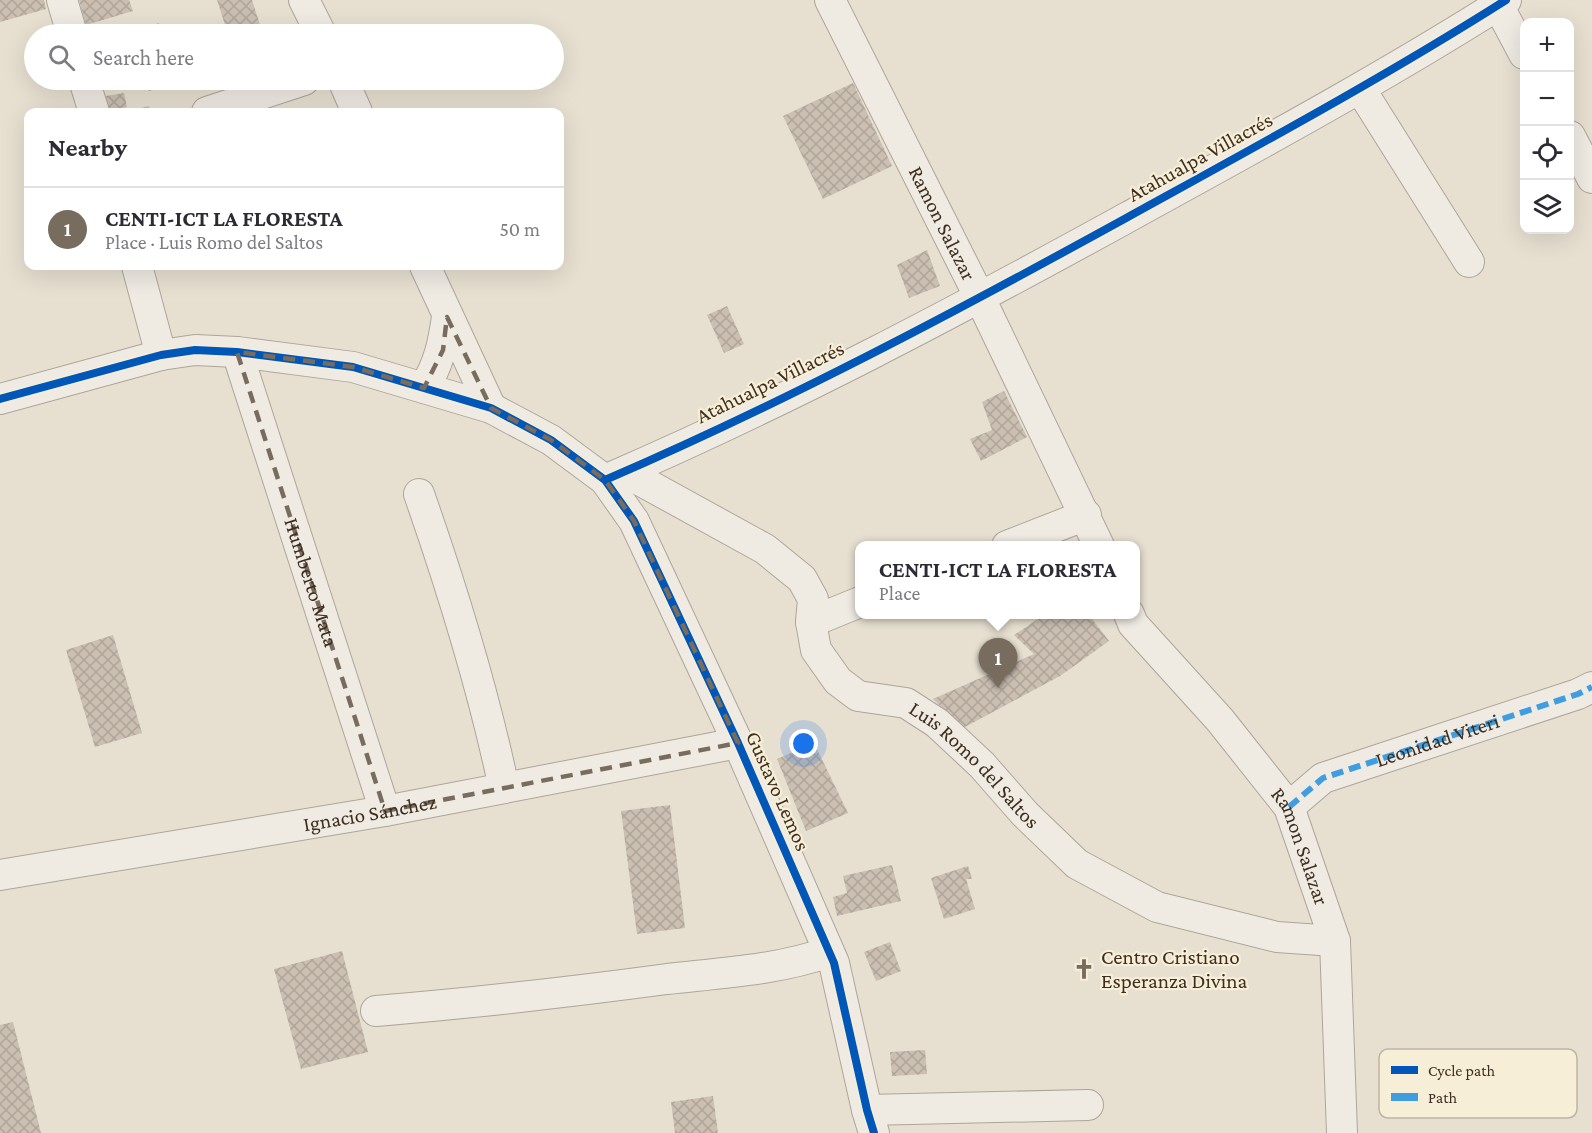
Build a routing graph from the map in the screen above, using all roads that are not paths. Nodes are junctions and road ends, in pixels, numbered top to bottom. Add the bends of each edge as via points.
1 (62, 0) edge
2 (304, 0) edge
3 (830, 0) edge
4 (1502, 3) edge
5 (69, 24) edge
6 (316, 24) edge
7 (1520, 45) edge
8 (87, 90) edge
9 (274, 90) edge
10 (347, 90) edge
11 (1361, 90) junction
12 (93, 108) edge
13 (219, 108) edge
14 (355, 108) edge
15 (1574, 145) edge
16 (1592, 178) edge
17 (1469, 262) dead end
18 (138, 270) edge
19 (427, 270) edge
20 (980, 298) junction
21 (447, 317) junction
22 (237, 352) junction
23 (160, 355) junction
24 (424, 388) junction
25 (0, 399) edge
26 (491, 408) junction
27 (615, 476) junction
28 (419, 494) dead end
29 (1086, 515) junction
30 (1020, 541) edge
31 (1097, 541) edge
32 (855, 604) edge
33 (1131, 619) edge
34 (811, 621) junction
35 (1592, 687) edge
36 (738, 743) junction
37 (504, 788) junction
38 (1289, 807) junction
39 (385, 811) junction
40 (0, 875) edge
41 (1335, 941) junction
42 (830, 952) junction
43 (376, 1011) dead end
44 (1088, 1105) dead end
45 (871, 1122) edge
46 (1342, 1133) edge

1 - 5 street
2 - 6 street
3 - 20 street, Ramon Salazar
4 - 7 street
4 - 11 street, Atahualpa Villacrés
8 - 12 street
9 - 13 street
10 - 14 street
11 - 17 street
11 - 20 street, Atahualpa Villacrés
15 - 16 street
18 - 23 street
19 - 21 street
20 - 27 street, Atahualpa Villacrés
20 - 29 street, Ramon Salazar
21 - 24 street via 443,350
21 - 26 street
22 - 23 street via 195,350
22 - 24 street via 353,367
22 - 39 street, Humberto Mata
23 - 25 street
24 - 26 street
26 - 27 street
27 - 34 street, Luis Romo del Saltos via 765,549 802,579 813,599
27 - 36 street, Gustavo Lemos
28 - 37 street via 486,706
29 - 30 street
29 - 31 street, Ramon Salazar
32 - 34 street
33 - 38 street, Ramon Salazar via 1220,720
34 - 41 street, Luis Romo del Saltos via 816,650 838,681 858,696 906,704 937,723 1077,864 1157,907 1277,937
35 - 38 street, Leonidad Viteri via 1323,778
36 - 37 street, Ignacio Sánchez
36 - 42 street, Gustavo Lemos
37 - 39 street, Ignacio Sánchez
38 - 41 street, Ramon Salazar
39 - 40 street, Ignacio Sánchez
41 - 46 street, Ramon Salazar
42 - 43 street via 803,961 704,975
42 - 45 street, Gustavo Lemos
44 - 45 street

